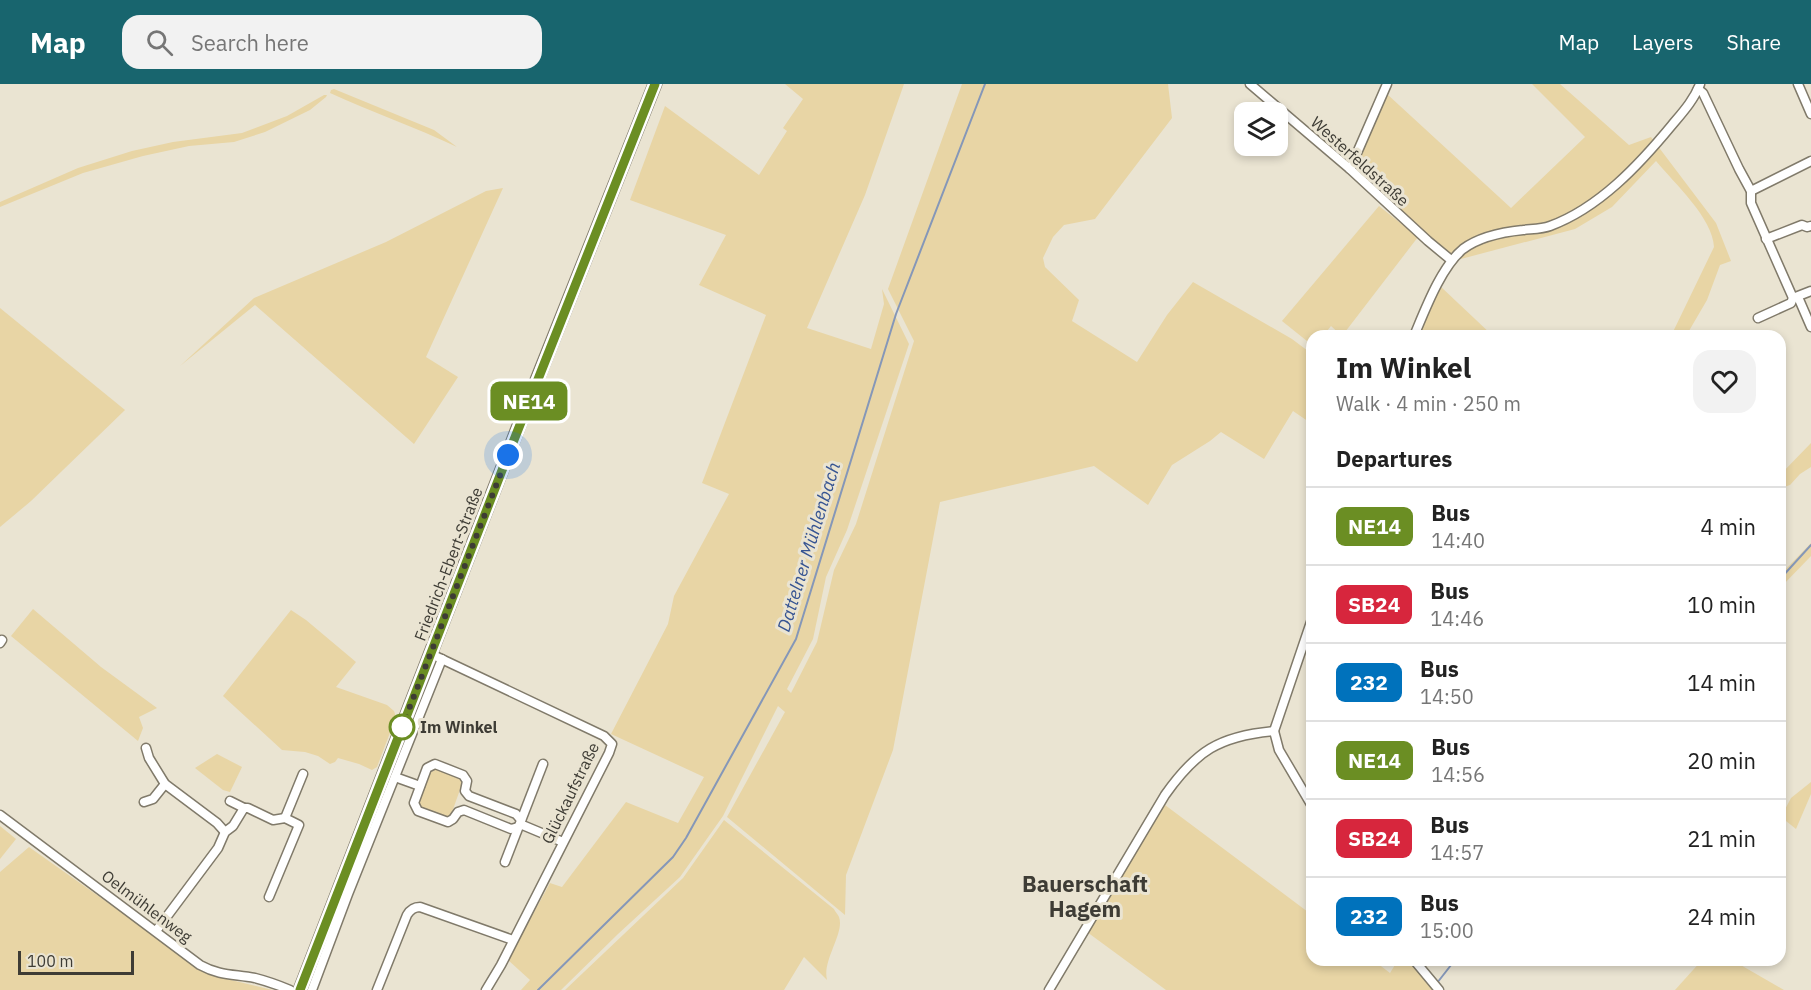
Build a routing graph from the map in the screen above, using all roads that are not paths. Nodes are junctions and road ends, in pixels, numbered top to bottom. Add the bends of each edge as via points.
1 (655, 84) edge
2 (1250, 84) edge
3 (1387, 84) edge
4 (1798, 84) edge
5 (1699, 87) edge
6 (1811, 114) edge
7 (1811, 161) edge
8 (1350, 169) junction
9 (1751, 191) junction
10 (1811, 226) edge
11 (1766, 239) junction
12 (1450, 260) junction
13 (1811, 291) edge
14 (1796, 297) junction
15 (1758, 318) dead end
16 (1811, 327) edge
17 (1417, 330) edge
18 (1306, 637) edge
19 (436, 656) junction
20 (1274, 731) junction
21 (146, 748) dead end
22 (543, 764) dead end
23 (303, 774) dead end
24 (394, 777) junction
25 (165, 784) junction
26 (420, 786) junction
27 (1306, 796) edge
28 (230, 801) dead end
29 (144, 802) dead end
30 (246, 808) junction
31 (0, 815) edge
32 (285, 818) junction
33 (519, 824) junction
34 (225, 832) junction
35 (563, 842) junction
36 (505, 862) dead end
37 (269, 897) dead end
38 (156, 931) junction
39 (513, 940) junction
40 (1419, 966) edge
41 (290, 990) edge
42 (300, 990) edge
43 (312, 990) edge
44 (377, 990) edge
45 (486, 990) edge
46 (1049, 990) edge
47 (1439, 990) edge

1 - 19 main road, Friedrich-Ebert-Straße
2 - 8 street, Westerfeldstraße
3 - 8 street
4 - 6 street
5 - 9 street
5 - 12 street via 1636,166 1604,194 1572,216 1547,227 1483,238
7 - 9 street
8 - 12 street, Westerfeldstraße
9 - 11 street via 1751,203
10 - 11 street via 1802,225
11 - 14 street
12 - 17 street
13 - 14 street
14 - 15 street
14 - 16 street
18 - 20 street
19 - 24 street, Friedrich-Ebert-Straße
19 - 35 street, Glückaufstraße via 612,744
19 - 42 main road, Friedrich-Ebert-Straße
20 - 27 street via 1279,750
20 - 46 street via 1234,737 1202,753 1181,772
21 - 25 street
22 - 33 street
23 - 32 street
24 - 26 street
24 - 43 street, Friedrich-Ebert-Straße
25 - 29 street via 153,799
25 - 34 street
26 - 33 street via 414,803 418,812 445,822 464,810 511,829
26 - 33 street via 427,768 435,764 466,777 465,791 469,796 516,814
28 - 30 street
30 - 32 street via 273,820
30 - 34 street
31 - 38 street, Oelmühlenweg
32 - 37 street via 299,825
33 - 35 street
33 - 36 street
34 - 38 street via 218,848
35 - 39 street, Glückaufstraße
38 - 41 street, Oelmühlenweg via 212,971 261,979
39 - 44 street via 416,907 407,915
39 - 45 street, Glückaufstraße
40 - 47 street

